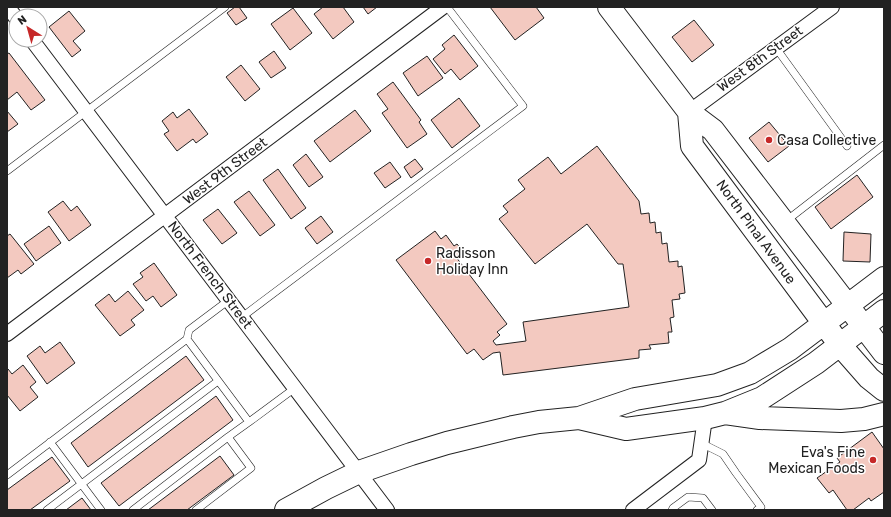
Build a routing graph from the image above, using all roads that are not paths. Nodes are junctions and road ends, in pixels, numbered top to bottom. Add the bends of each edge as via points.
1 (225, 7) edge
2 (443, 7) edge
3 (447, 7) edge
4 (609, 7) edge
5 (832, 7) edge
6 (38, 48) edge
7 (776, 48) junction
8 (86, 111) junction
9 (689, 112) junction
10 (884, 145) edge
11 (847, 146) dead end
12 (7, 171) edge
13 (165, 216) junction
14 (784, 223) junction
15 (884, 278) edge
16 (229, 300) junction
17 (848, 306) junction
18 (884, 311) edge
19 (242, 317) junction
20 (824, 323) junction
21 (864, 327) junction
22 (7, 334) edge
23 (187, 339) junction
24 (840, 345) junction
25 (884, 353) edge
26 (218, 381) junction
27 (295, 388) junction
28 (884, 390) edge
29 (884, 414) edge
30 (715, 415) junction
31 (579, 418) junction
32 (249, 422) junction
33 (228, 437) junction
34 (50, 442) junction
35 (701, 443) junction
36 (359, 472) junction
37 (7, 475) edge
38 (81, 484) junction
39 (47, 510) edge
40 (100, 510) edge
41 (133, 510) edge
42 (196, 510) edge
43 (286, 510) edge
44 (387, 510) edge
45 (633, 510) edge
46 (672, 510) edge
47 (712, 510) edge
48 (757, 510) edge

1 - 8 lane
2 - 13 street, West 9th Street
3 - 19 lane via 523,106
4 - 9 main road, North Pinal Avenue
5 - 7 street, West 8th Street
6 - 8 street, North French Street
7 - 9 street, West 8th Street
7 - 11 lane
8 - 12 lane
8 - 13 street, North French Street
9 - 14 main road, North Pinal Avenue via 713,130
9 - 20 main road, North Pinal Avenue via 692,146
10 - 14 lane
13 - 16 street, North French Street
13 - 22 street, West 9th Street
14 - 17 main road, North Pinal Avenue
15 - 17 main road
16 - 19 street, North French Street
16 - 23 lane via 189,330
17 - 20 main road
17 - 21 main road, North Pinal Avenue
18 - 21 main road
19 - 27 street, North French Street
20 - 24 main road, North Pinal Avenue
20 - 31 main road via 790,349 750,373 716,385 635,399
21 - 24 main road
21 - 25 main road, North Pinal Avenue
23 - 26 lane
23 - 34 lane
24 - 28 main road, North Pinal Avenue via 869,378
24 - 30 main road via 762,398
26 - 32 lane
26 - 38 lane
27 - 32 lane
27 - 36 street, North French Street
29 - 30 main road via 864,419 841,420
30 - 31 main road via 626,429
30 - 35 street
31 - 36 main road via 539,422 480,434
32 - 33 lane
33 - 41 lane
33 - 42 lane via 251,468
34 - 37 lane
34 - 38 lane
35 - 45 street via 698,460
35 - 48 lane via 723,454 762,507
36 - 43 main road
36 - 44 street, North French Street
38 - 39 lane
38 - 40 lane
46 - 47 lane via 688,497 703,498

